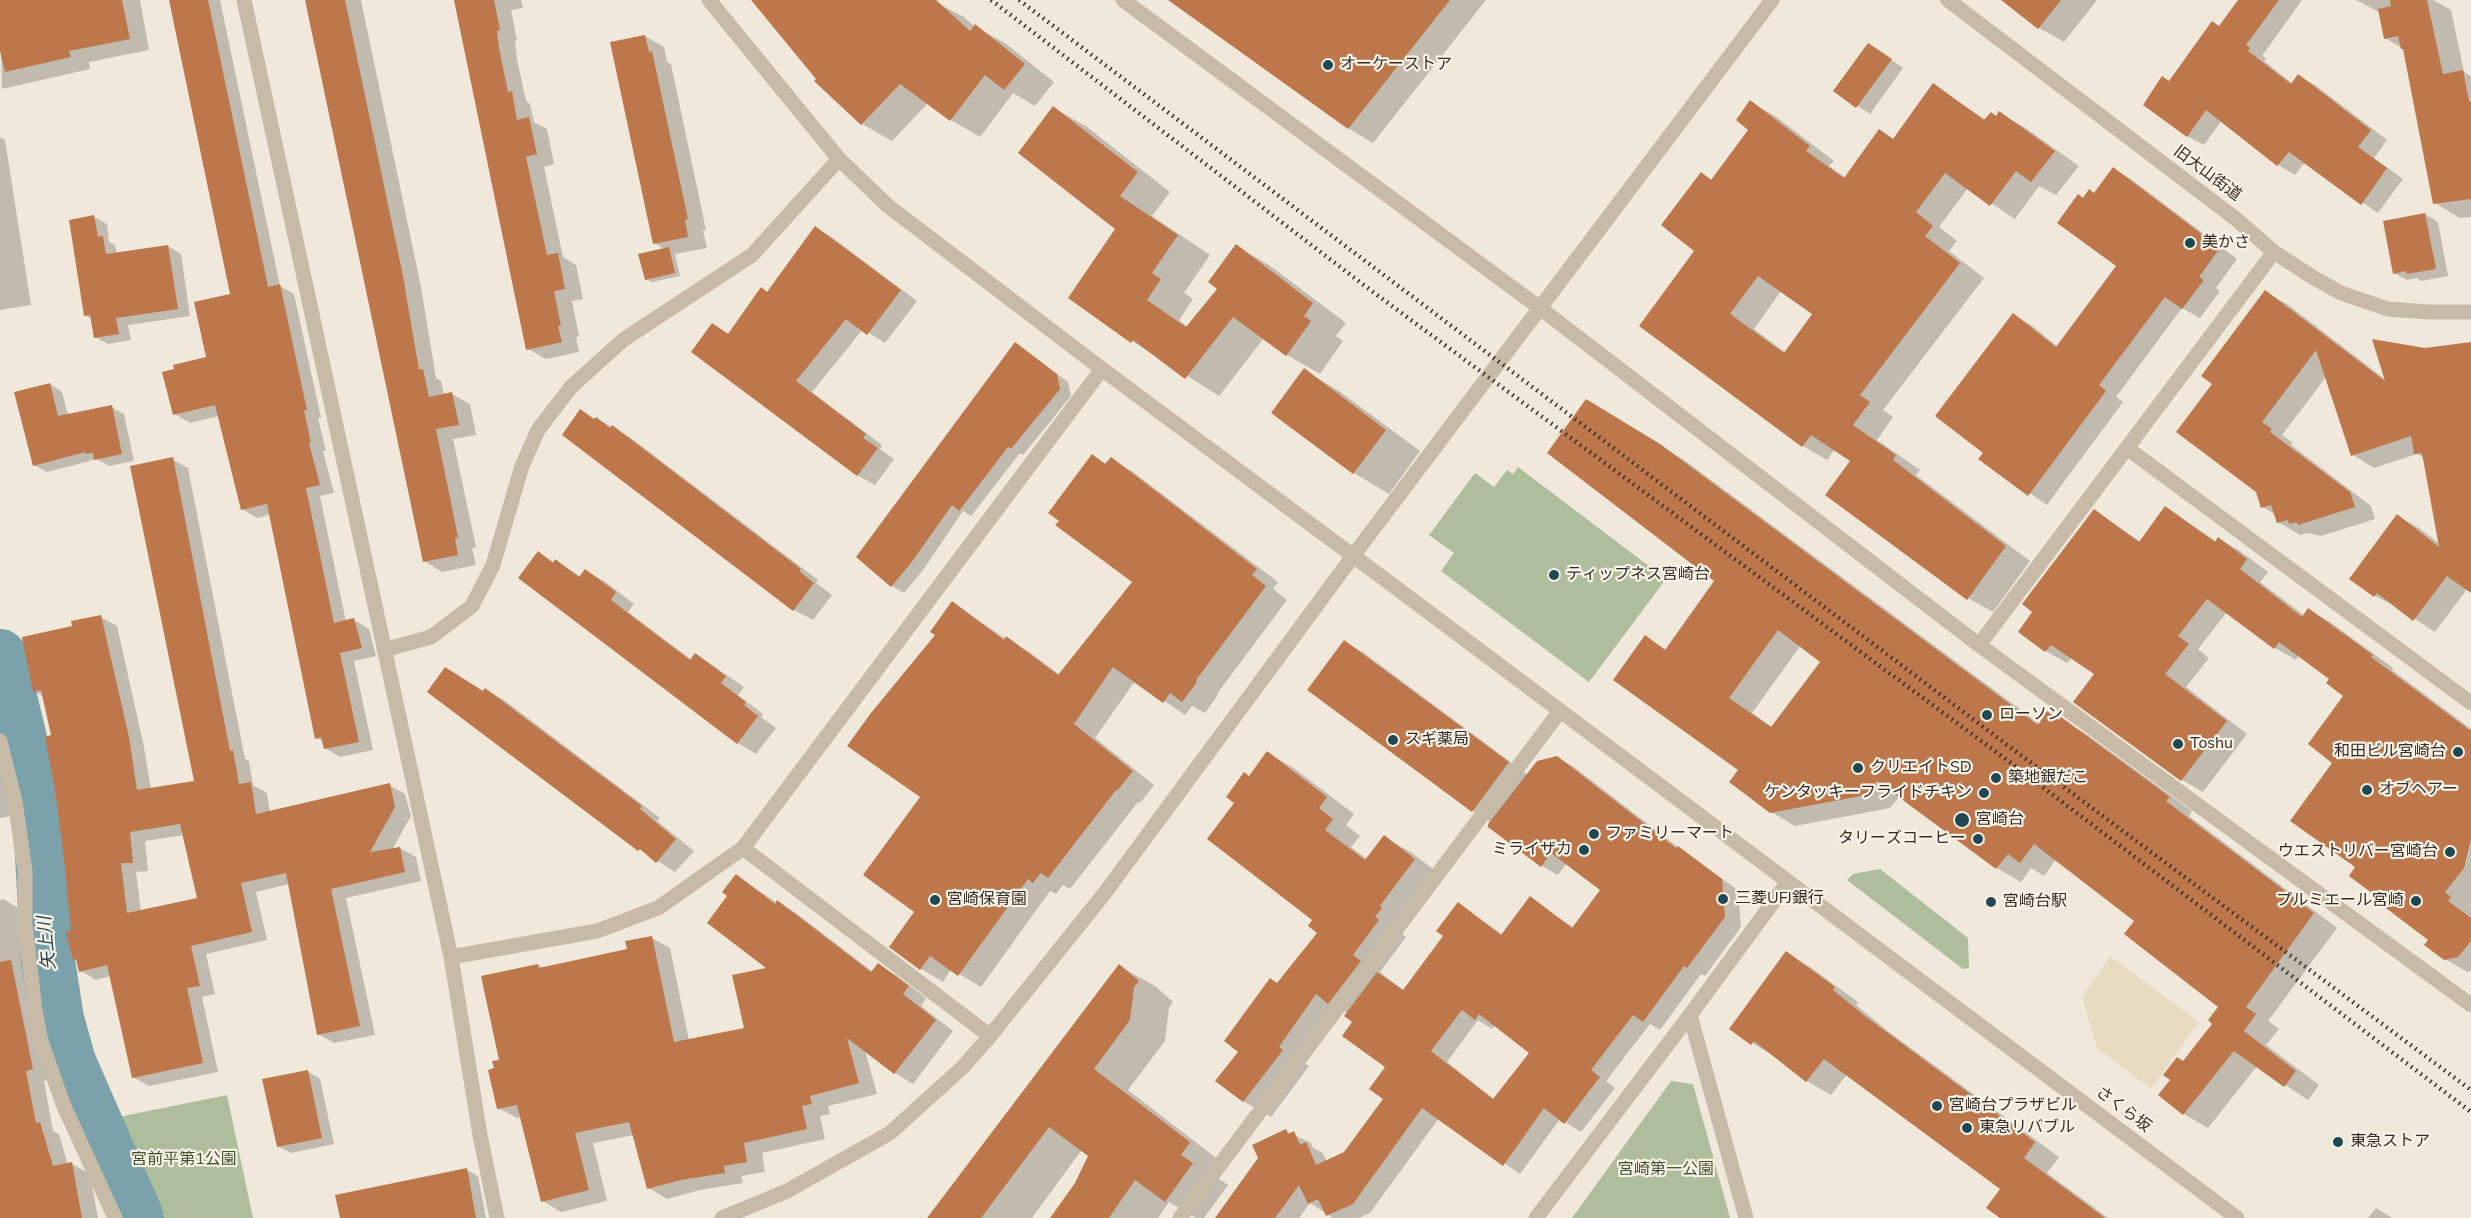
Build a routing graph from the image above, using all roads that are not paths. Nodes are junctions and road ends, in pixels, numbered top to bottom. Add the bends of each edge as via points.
1 (244, 0) edge
2 (709, 0) edge
3 (1124, 0) edge
4 (1772, 0) edge
5 (1948, 0) edge
6 (839, 159) junction
7 (2274, 252) junction
8 (1540, 308) junction
9 (2471, 312) edge
10 (1102, 369) junction
11 (2127, 448) junction
12 (1353, 556) junction
13 (1979, 645) junction
14 (384, 650) junction
15 (2471, 703) edge
16 (1560, 711) junction
17 (0, 741) edge
18 (742, 848) junction
19 (1788, 882) junction
20 (451, 957) junction
21 (2471, 1005) edge
22 (1690, 1016) junction
23 (990, 1036) junction
24 (115, 1218) edge
25 (497, 1218) edge
26 (722, 1218) edge
27 (1180, 1218) edge
28 (1536, 1218) edge
29 (1746, 1218) edge
30 (2237, 1218) edge

1 - 14 street
2 - 6 street, さくら坂
3 - 8 street
4 - 8 street
5 - 7 street, 旧大山街道
6 - 10 street, さくら坂 via 888,206
6 - 14 street via 752,255 623,340 571,387 537,430 522,466 493,565 472,606 431,637
7 - 9 street, 旧大山街道 via 2341,293 2388,309
7 - 11 street
8 - 12 street
8 - 13 street
10 - 12 street, さくら坂
10 - 18 street
11 - 13 street
11 - 15 street
12 - 16 street, さくら坂
12 - 23 street via 1104,894
13 - 21 street
14 - 20 street
16 - 19 street, さくら坂
16 - 27 street
17 - 24 street via 15,801 25,871 25,924 41,1041 63,1104
18 - 20 street via 658,908 597,931
18 - 23 street
19 - 22 street
19 - 30 street, さくら坂
20 - 25 street
22 - 28 street
22 - 29 street
23 - 26 street via 949,1080 890,1133 787,1191

